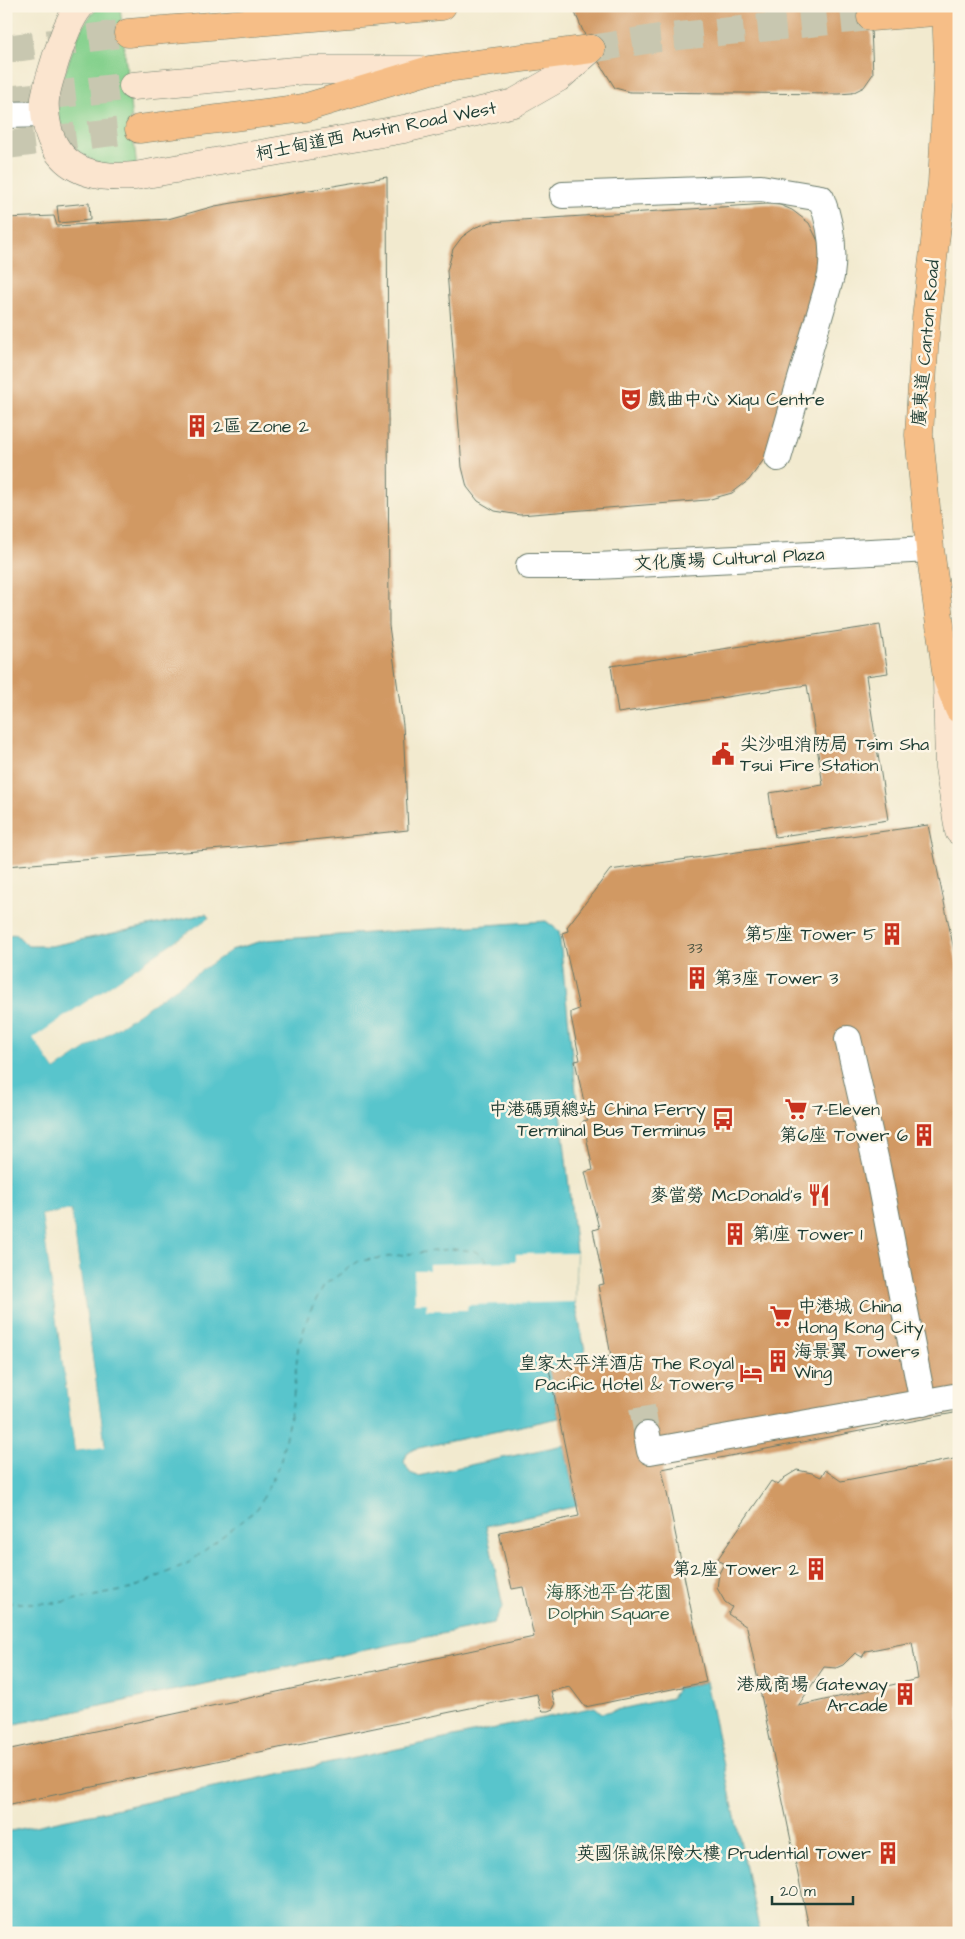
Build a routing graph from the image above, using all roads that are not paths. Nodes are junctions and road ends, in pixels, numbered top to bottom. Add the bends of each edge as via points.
1 (80, 6) edge
2 (442, 6) edge
3 (951, 9) edge
4 (871, 17) tunnel mouth
5 (128, 33) tunnel mouth
6 (591, 49) joint
7 (430, 70) junction
8 (133, 86) tunnel mouth
9 (45, 114) junction
10 (6, 115) edge
11 (139, 129) tunnel mouth
12 (564, 194) dead end
13 (778, 458) dead end
14 (930, 549) junction
15 (529, 566) dead end
16 (947, 678) junction
17 (959, 708) edge
18 (959, 831) edge
19 (848, 1039) dead end
20 (959, 1396) edge
21 (923, 1403) junction
22 (647, 1434) tunnel mouth

1 - 9 street, 柯士甸道西 Austin Road West via 67,28 47,85
2 - 5 main road
3 - 4 main road
3 - 14 main road, 廣東道 Canton Road via 942,183 926,318 919,435
6 - 7 main road, 柯士甸道西 Austin Road West
6 - 9 street, 柯士甸道西 Austin Road West via 558,78 514,103 404,129 136,176 98,176 78,170 57,151
7 - 8 street, 柯士甸道西 Austin Road West via 306,70
7 - 11 main road via 304,108
9 - 10 street
12 - 13 street via 761,188 821,198 832,236 832,276
14 - 15 street, 文化廣場 Cultural Plaza
14 - 16 main road, 廣東道 Canton Road
16 - 17 main road, 廣東道 Canton Road
16 - 18 street, 廣東道 Canton Road via 949,768
19 - 21 street via 876,1162
20 - 21 street
21 - 22 street via 650,1451

